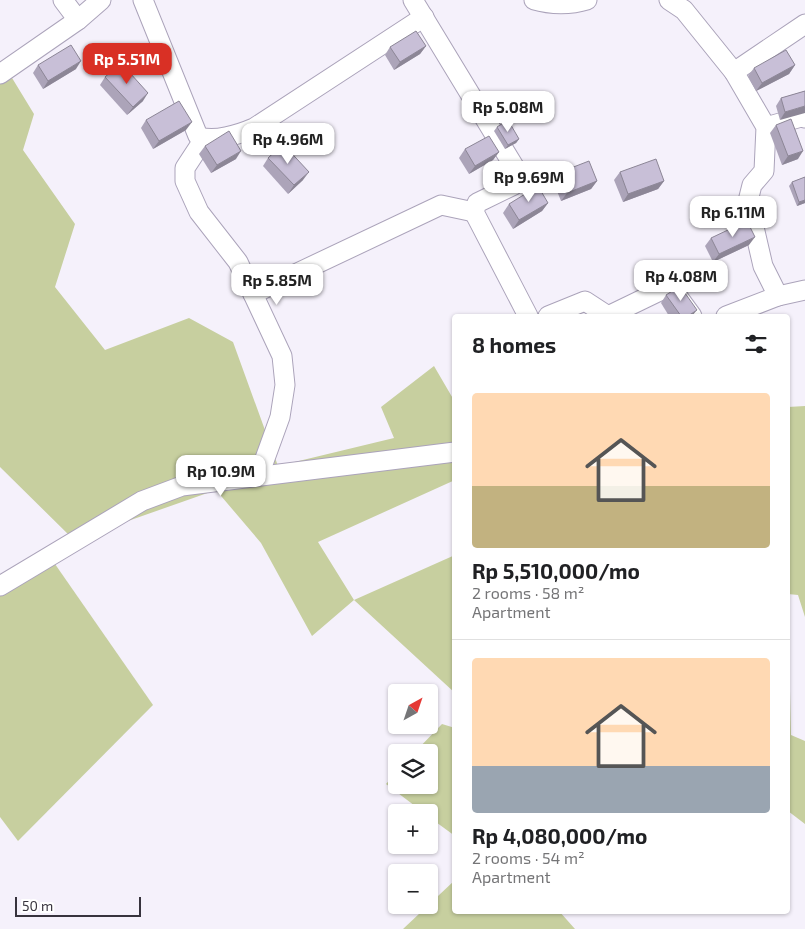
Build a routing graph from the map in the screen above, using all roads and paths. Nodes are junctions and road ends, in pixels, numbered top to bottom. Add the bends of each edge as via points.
1 (63, 0) edge
2 (101, 0) edge
3 (143, 0) edge
4 (534, 0) edge
5 (587, 0) edge
6 (669, 0) edge
7 (418, 5) edge
8 (78, 20) junction
9 (805, 24) edge
10 (734, 72) junction
11 (0, 74) edge
12 (805, 118) edge
13 (766, 127) junction
14 (204, 138) junction
15 (474, 212) junction
16 (805, 290) edge
17 (253, 294) junction
18 (778, 296) junction
19 (527, 314) edge
20 (553, 314) edge
21 (605, 314) edge
22 (612, 314) edge
23 (691, 314) edge
24 (731, 314) edge
25 (452, 452) edge
26 (259, 475) junction
27 (0, 586) edge

1 - 8 street
2 - 8 street
3 - 14 street via 198,136
4 - 5 street via 577,3
6 - 10 street via 684,10
7 - 14 street via 254,128 241,134
7 - 15 street via 518,173 514,185 477,203
8 - 11 street
9 - 10 street
10 - 13 street
12 - 13 street
13 - 18 street via 764,171 752,185 748,201 762,266
14 - 17 street via 185,168 185,181 200,212 238,262
15 - 17 street via 441,205
15 - 19 street
16 - 18 street
17 - 26 street via 282,356 285,385 280,417
18 - 24 street
20 - 21 street via 585,301
22 - 23 street via 670,286
25 - 26 street
26 - 27 street via 182,486 142,501

